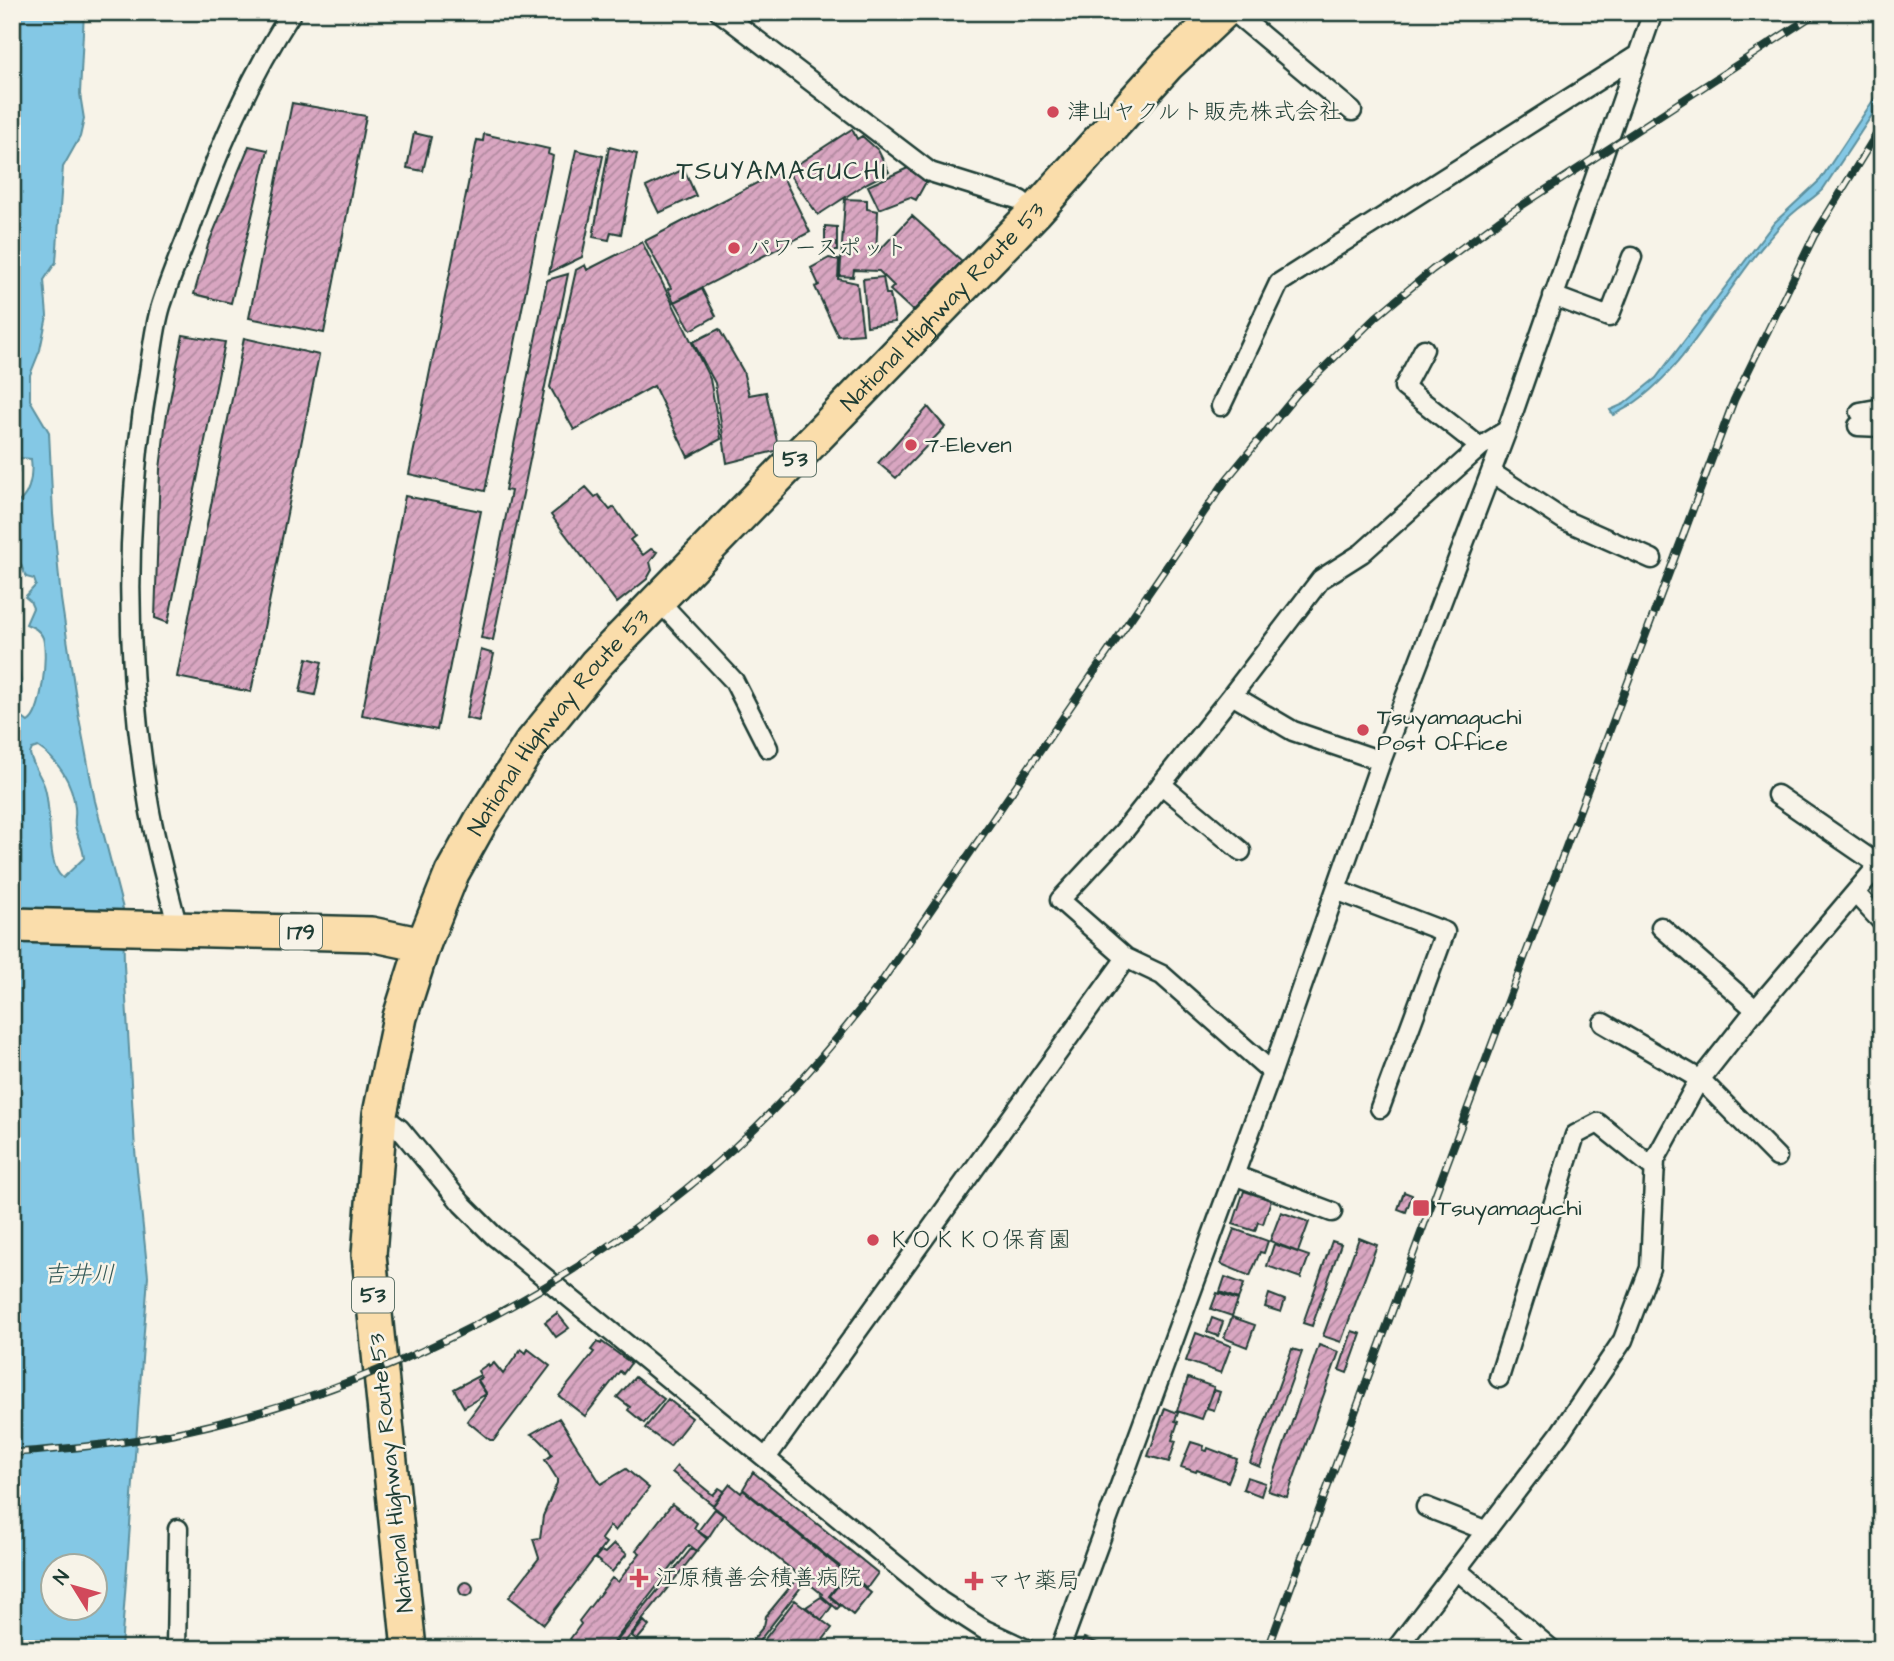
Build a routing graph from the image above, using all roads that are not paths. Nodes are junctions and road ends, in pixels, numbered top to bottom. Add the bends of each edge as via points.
1 (292, 12) edge
2 (720, 12) edge
3 (1223, 12) edge
4 (1234, 12) edge
5 (1653, 12) edge
6 (1636, 57) junction
7 (1352, 111) dead end
8 (1035, 212) junction
9 (1632, 257) dead end
10 (1553, 296) junction
11 (1424, 349) dead end
12 (1222, 406) dead end
13 (1882, 408) edge
14 (1882, 428) edge
15 (1507, 430) junction
16 (1480, 447) junction
17 (1491, 472) junction
18 (1652, 559) dead end
19 (659, 601) junction
20 (1233, 695) junction
21 (768, 748) dead end
22 (1381, 761) junction
23 (1161, 785) junction
24 (1777, 795) dead end
25 (1241, 851) dead end
26 (1880, 863) edge
27 (1336, 890) junction
28 (1854, 893) junction
29 (1882, 922) edge
30 (12, 925) edge
31 (1661, 927) dead end
32 (178, 929) junction
33 (422, 945) junction
34 (1126, 958) junction
35 (1756, 1010) junction
36 (1603, 1023) dead end
37 (1272, 1072) junction
38 (1701, 1080) junction
39 (1380, 1108) dead end
40 (380, 1114) junction
41 (1777, 1157) dead end
42 (1655, 1169) junction
43 (1234, 1174) junction
44 (1332, 1212) dead end
45 (1499, 1378) dead end
46 (766, 1458) junction
47 (1426, 1507) dead end
48 (178, 1529) dead end
49 (1487, 1531) junction
50 (1457, 1570) junction
51 (176, 1649) edge
52 (410, 1649) edge
53 (1026, 1649) edge
54 (1060, 1649) edge
55 (1396, 1649) edge
56 (1551, 1649) edge

1 - 32 street via 234,116 201,199 161,308 140,426 130,560 136,708 149,807
2 - 8 street via 930,172 1020,200
3 - 8 highway, National Highway Route 53 / 53 via 1167,65
4 - 7 street
5 - 6 street
6 - 10 street
6 - 12 street via 1279,283
8 - 19 highway, National Highway Route 53 / 53
9 - 10 street via 1609,317
10 - 15 street
11 - 16 street via 1404,387
13 - 14 street via 1859,419
15 - 16 street
15 - 17 street
16 - 20 street via 1362,553 1321,579
17 - 18 street via 1564,520
17 - 22 street
19 - 21 street via 734,681
19 - 33 highway, National Highway Route 53 / 53 via 596,664 530,745 452,873
20 - 22 street via 1293,731
20 - 23 street
22 - 27 street
23 - 25 street
23 - 34 street via 1060,900
24 - 26 street
26 - 28 street
27 - 37 street
27 - 39 street via 1445,932
28 - 29 street
28 - 35 street
30 - 32 highway, 179
31 - 35 street
32 - 33 highway, 179 via 371,934
33 - 40 highway, National Highway Route 53 / 53 via 400,1017
34 - 37 street via 1162,975
34 - 46 street
35 - 38 street
36 - 38 street
37 - 43 street
38 - 41 street
38 - 42 street via 1655,1160
40 - 46 street via 400,1129 493,1236
40 - 52 highway, National Highway Route 53 / 53 via 369,1255
42 - 45 street via 1598,1123 1575,1135
42 - 49 street via 1650,1268 1623,1339
43 - 44 street
43 - 54 street
46 - 53 street via 940,1601
47 - 49 street
48 - 51 street
49 - 50 street
50 - 55 street
50 - 56 street

